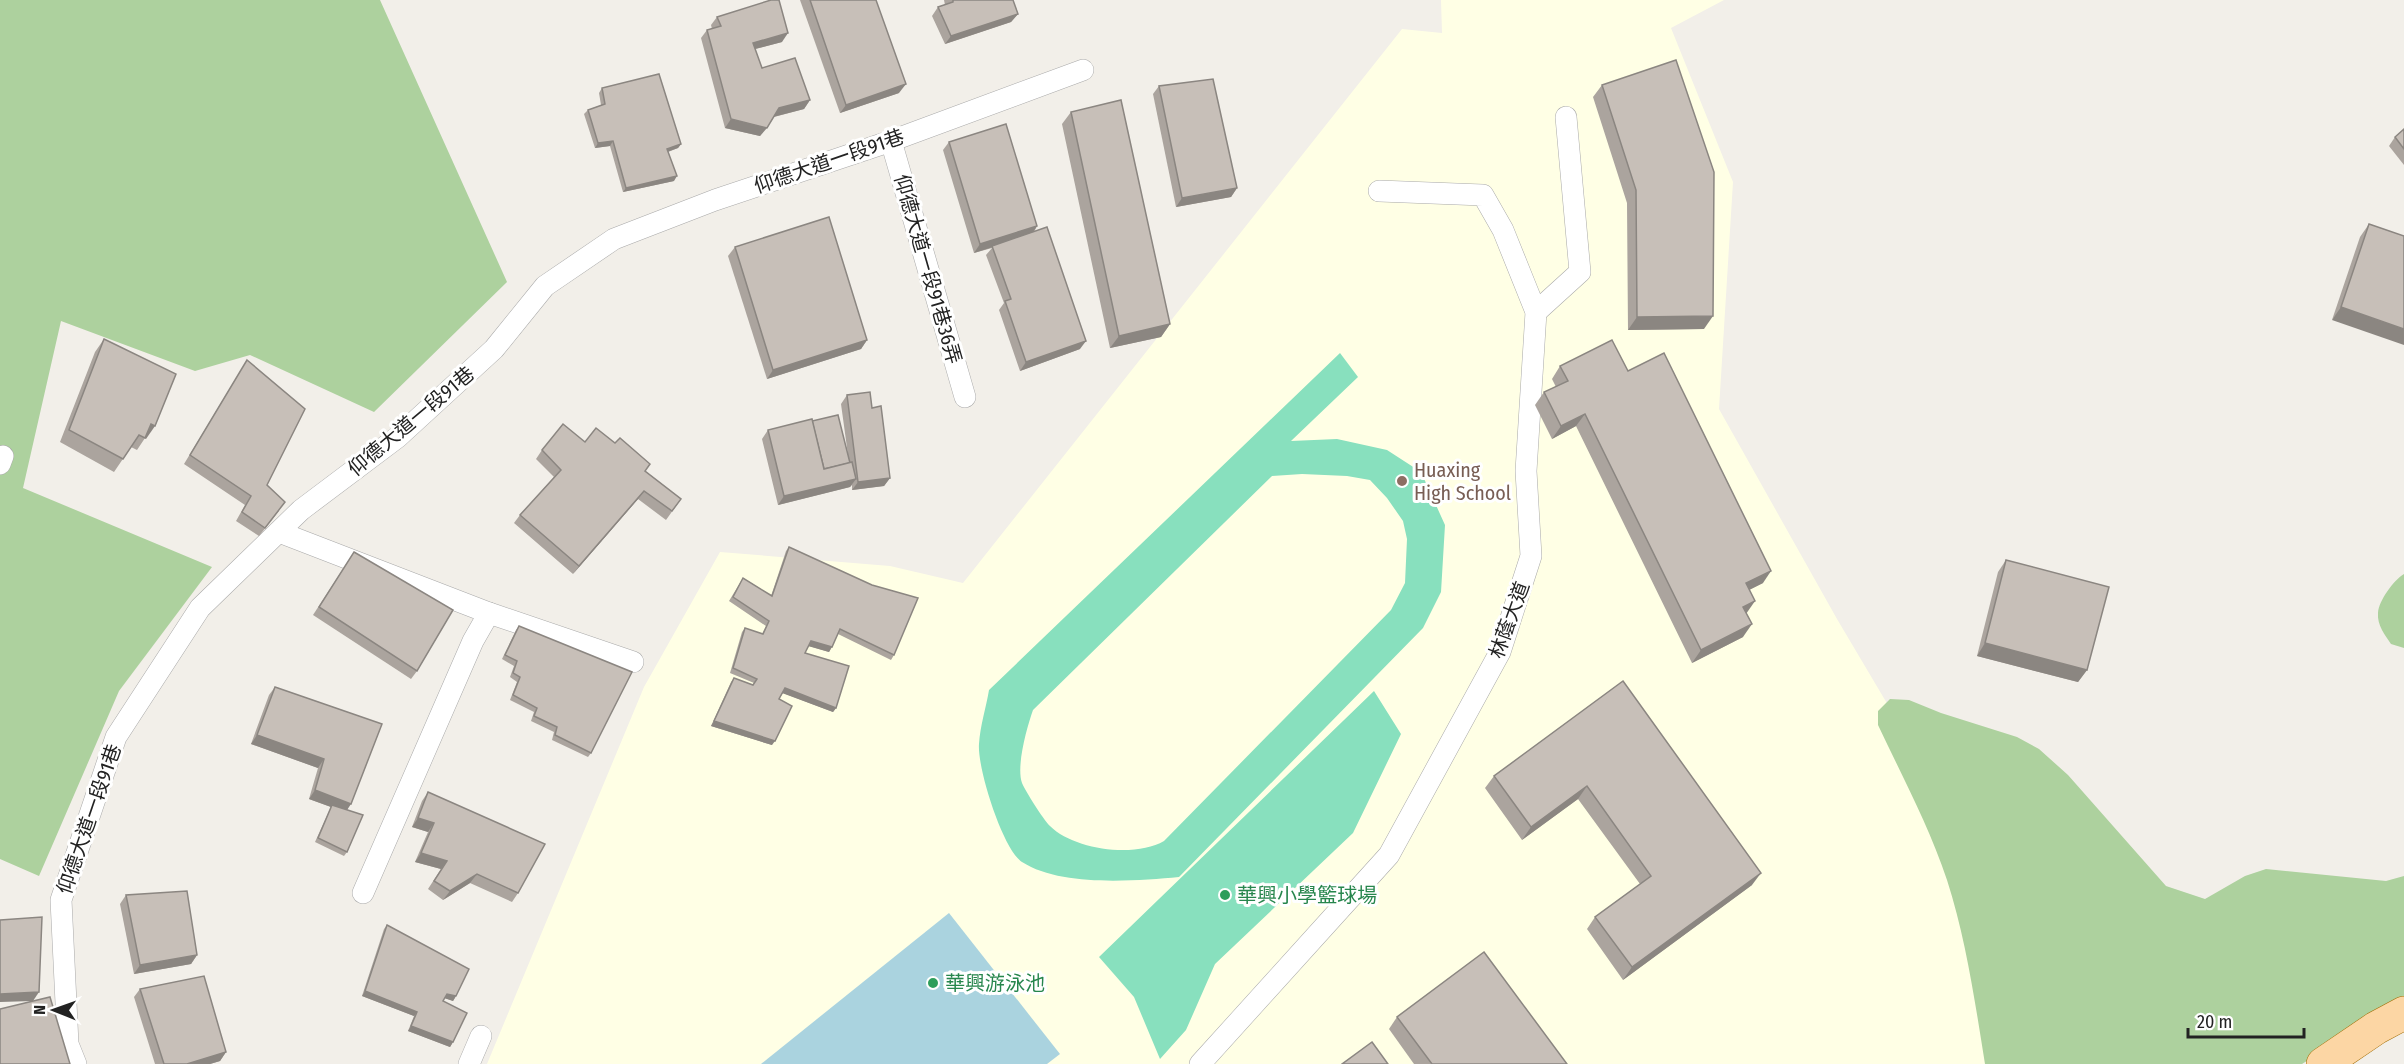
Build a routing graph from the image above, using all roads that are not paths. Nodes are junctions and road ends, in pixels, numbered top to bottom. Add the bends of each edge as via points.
1 (1083, 70) dead end
2 (1566, 117) dead end
3 (891, 141) junction
4 (1379, 190) dead end
5 (1536, 312) junction
6 (965, 397) dead end
7 (279, 532) junction
8 (489, 613) junction
9 (633, 662) dead end
10 (363, 893) dead end
11 (2404, 1013) edge
12 (480, 1036) dead end
13 (76, 1064) edge
14 (469, 1064) edge
15 (1200, 1064) edge
16 (2323, 1064) edge

1 - 3 lane, 仰德大道一段91巷
2 - 5 lane via 1580,272
3 - 6 lane, 仰德大道一段91巷36弄
3 - 7 lane, 仰德大道一段91巷 via 715,200 614,239 544,286 494,349 398,437 301,510
4 - 5 lane, 林蔭大道 via 1484,195 1503,230
5 - 15 lane, 林蔭大道 via 1526,471 1531,556 1500,652 1389,855
7 - 8 lane
7 - 13 lane, 仰德大道一段91巷 via 200,608 116,737 61,900 68,1044
8 - 9 lane
8 - 10 lane via 473,641
11 - 16 main road
12 - 14 lane

